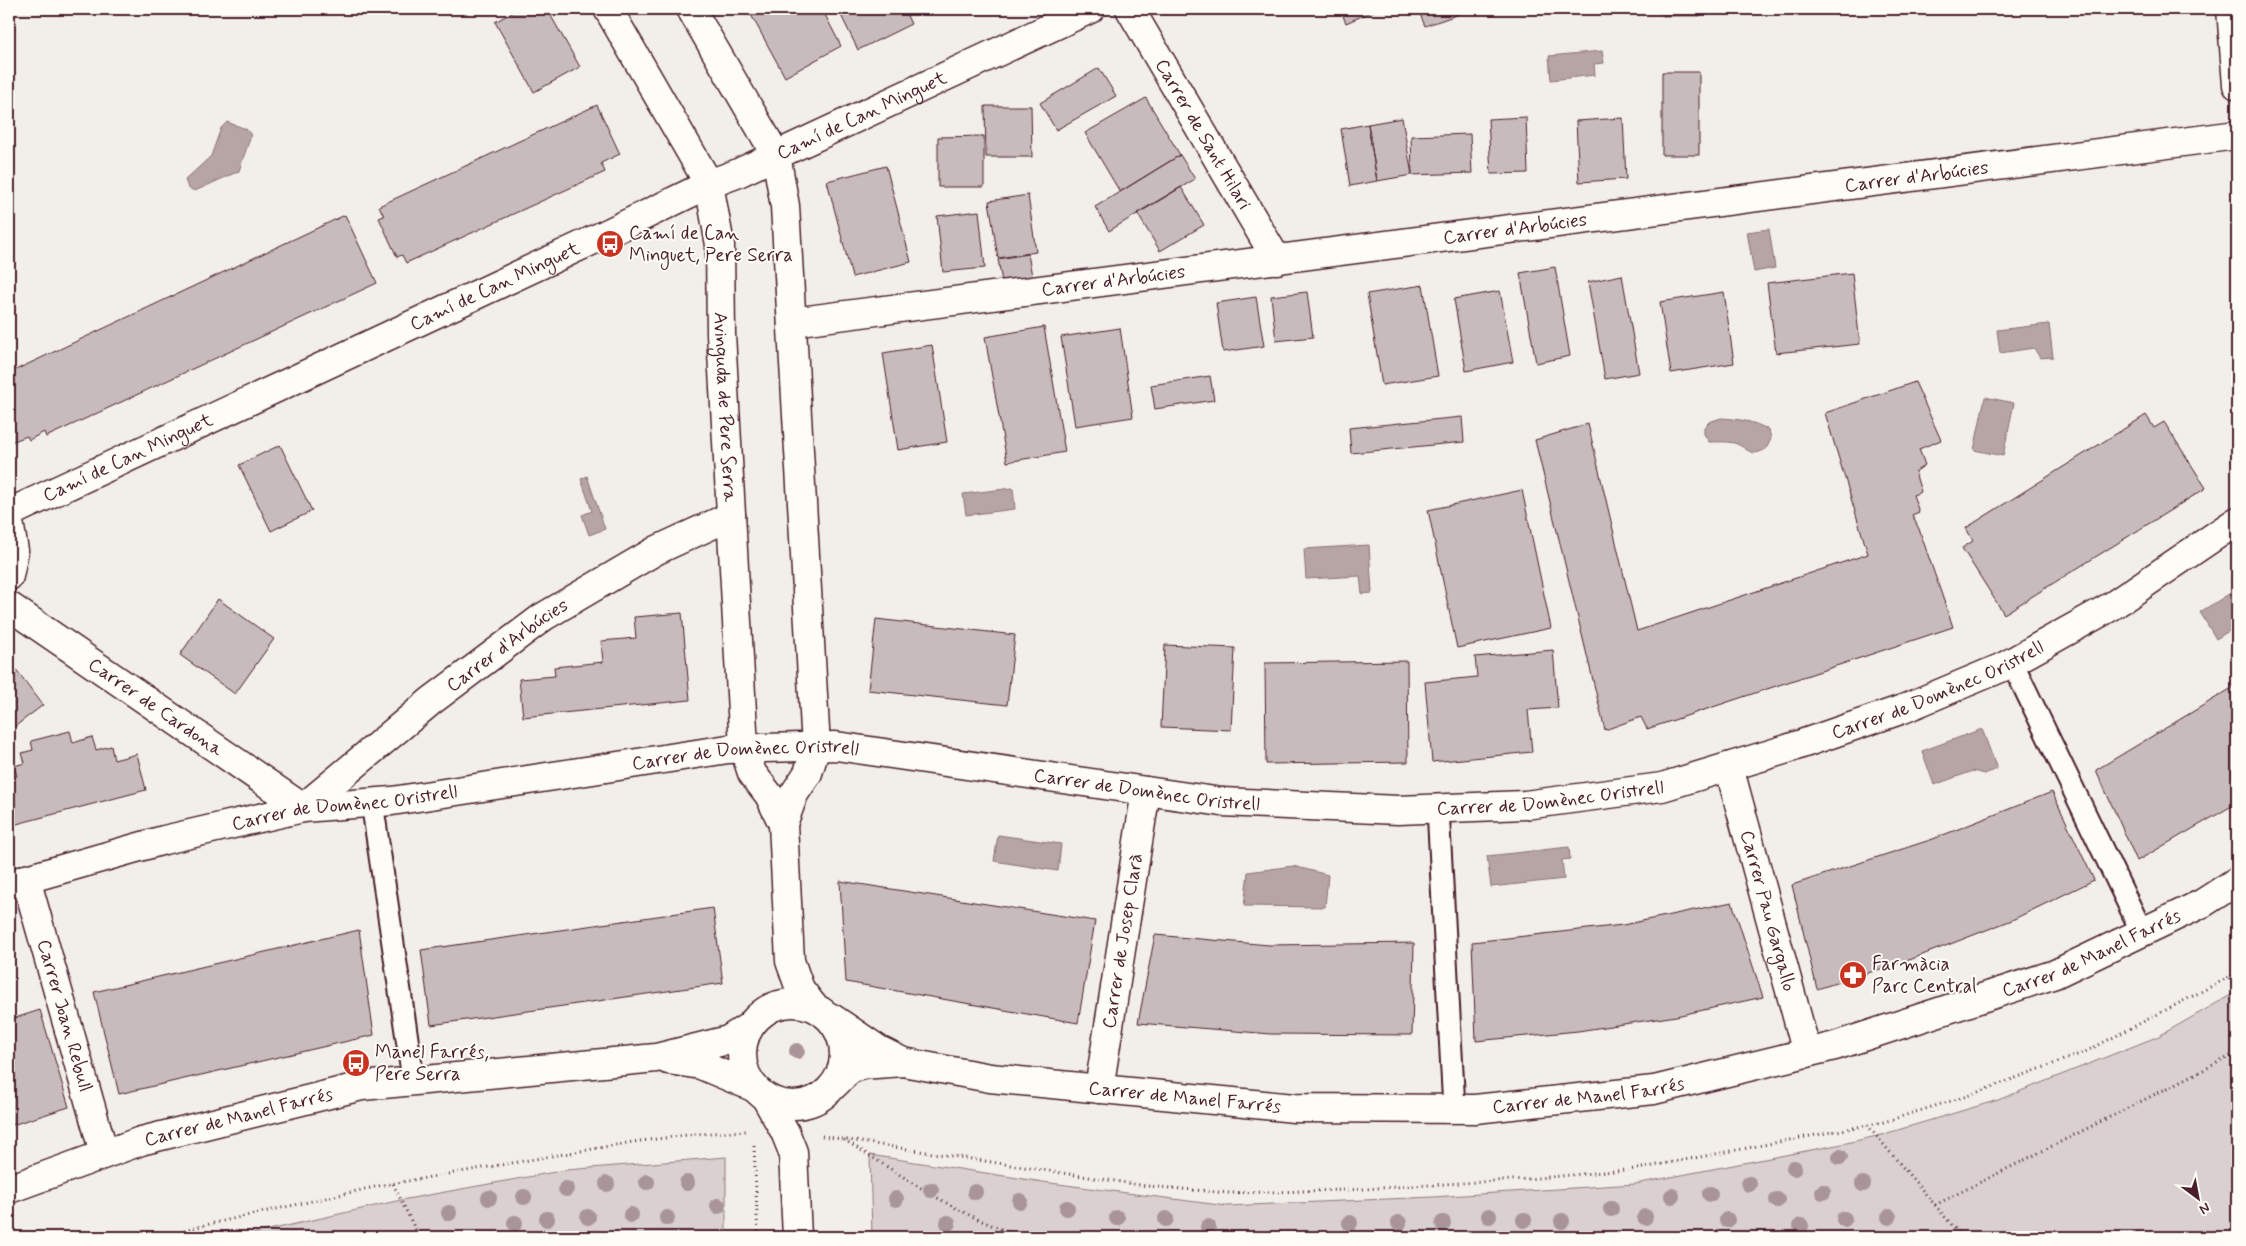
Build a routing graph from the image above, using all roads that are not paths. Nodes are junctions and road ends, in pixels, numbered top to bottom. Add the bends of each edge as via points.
1 (608, 9) edge
2 (691, 9) edge
3 (1090, 9) edge
4 (1130, 9) edge
5 (2231, 9) edge
6 (2237, 84) edge
7 (2237, 135) edge
8 (776, 155) junction
9 (709, 184) junction
10 (1277, 260) junction
11 (792, 322) junction
12 (9, 513) edge
13 (731, 516) junction
14 (2237, 520) edge
15 (9, 522) edge
16 (9, 576) edge
17 (9, 606) edge
18 (2012, 662) junction
19 (816, 747) junction
20 (744, 748) junction
21 (1729, 766) junction
22 (1146, 791) junction
23 (372, 802) junction
24 (303, 808) junction
25 (1438, 808) junction
26 (783, 824) junction
27 (2237, 881) edge
28 (17, 882) edge
29 (2142, 932) junction
30 (790, 961) junction
31 (820, 1011) junction
32 (756, 1020) junction
33 (1807, 1053) junction
34 (656, 1058) junction
35 (903, 1062) junction
36 (413, 1079) junction
37 (831, 1089) junction
38 (1098, 1089) junction
39 (760, 1093) junction
40 (1454, 1109) junction
41 (793, 1139) junction
42 (104, 1153) junction
43 (9, 1189) edge
44 (797, 1237) edge

1 - 9 street, Avinguda de Pere Serra
2 - 8 street, Avinguda de Pere Serra
3 - 8 street, Camí de Can Minguet
4 - 10 street, Carrer de Sant Hilari
5 - 6 street
7 - 10 street, Carrer d'Arbúcies
8 - 9 street, Camí de Can Minguet
8 - 11 street, Avinguda de Pere Serra via 785,206
9 - 12 street, Camí de Can Minguet
9 - 13 street, Avinguda de Pere Serra via 720,245 721,334
10 - 11 street, Carrer d'Arbúcies
11 - 19 street, Avinguda de Pere Serra
13 - 20 street, Avinguda de Pere Serra
13 - 24 street, Carrer d'Arbúcies via 657,550 543,617 431,701
14 - 18 street, Carrer de Domènec Oristrell via 2112,606
15 - 16 street via 14,551
17 - 24 street, Carrer de Cardona
18 - 21 street, Carrer de Domènec Oristrell via 1903,709
18 - 29 street
19 - 20 street, Carrer de Domènec Oristrell
19 - 22 street, Carrer de Domènec Oristrell via 836,746
19 - 26 street, Avinguda de Pere Serra via 808,773 794,794
20 - 23 street, Carrer de Domènec Oristrell
20 - 26 street, Avinguda de Pere Serra via 752,773 769,796
21 - 25 street, Carrer de Domènec Oristrell via 1662,787 1525,805
21 - 33 street, Carrer Pau Gargallo
22 - 25 street, Carrer de Domènec Oristrell via 1222,802 1398,810
22 - 38 street, Carrer de Josep Clarà
23 - 24 street, Carrer de Domènec Oristrell
23 - 36 street
24 - 28 street, Carrer de Domènec Oristrell via 164,840
25 - 40 street
26 - 30 street, Avinguda de Pere Serra
27 - 29 street, Carrer de Manel Farrés via 2203,903
28 - 42 street, Carrer Joan Rebull
29 - 33 street, Carrer de Manel Farrés via 2055,974
30 - 31 street, Avinguda de Pere Serra via 800,989
30 - 32 street, Avinguda de Pere Serra via 786,979
31 - 32 street via 795,1003 777,1005
31 - 35 street, Carrer de Manel Farrés
31 - 37 street via 839,1030 844,1043 844,1062
32 - 34 street, Carrer de Manel Farrés via 728,1040
32 - 39 street via 743,1041 741,1058 745,1074
33 - 40 street, Carrer de Manel Farrés via 1654,1090
34 - 36 street, Carrer de Manel Farrés
34 - 39 street, Carrer de Manel Farrés via 701,1065
35 - 37 street, Carrer de Manel Farrés via 862,1065 849,1070
35 - 38 street, Carrer de Manel Farrés via 990,1078
36 - 42 street, Carrer de Manel Farrés via 362,1086
37 - 39 street via 811,1103 800,1106 782,1105
37 - 41 street
38 - 40 street, Carrer de Manel Farrés via 1294,1108
39 - 41 street
41 - 44 street
42 - 43 street, Carrer de Manel Farrés

